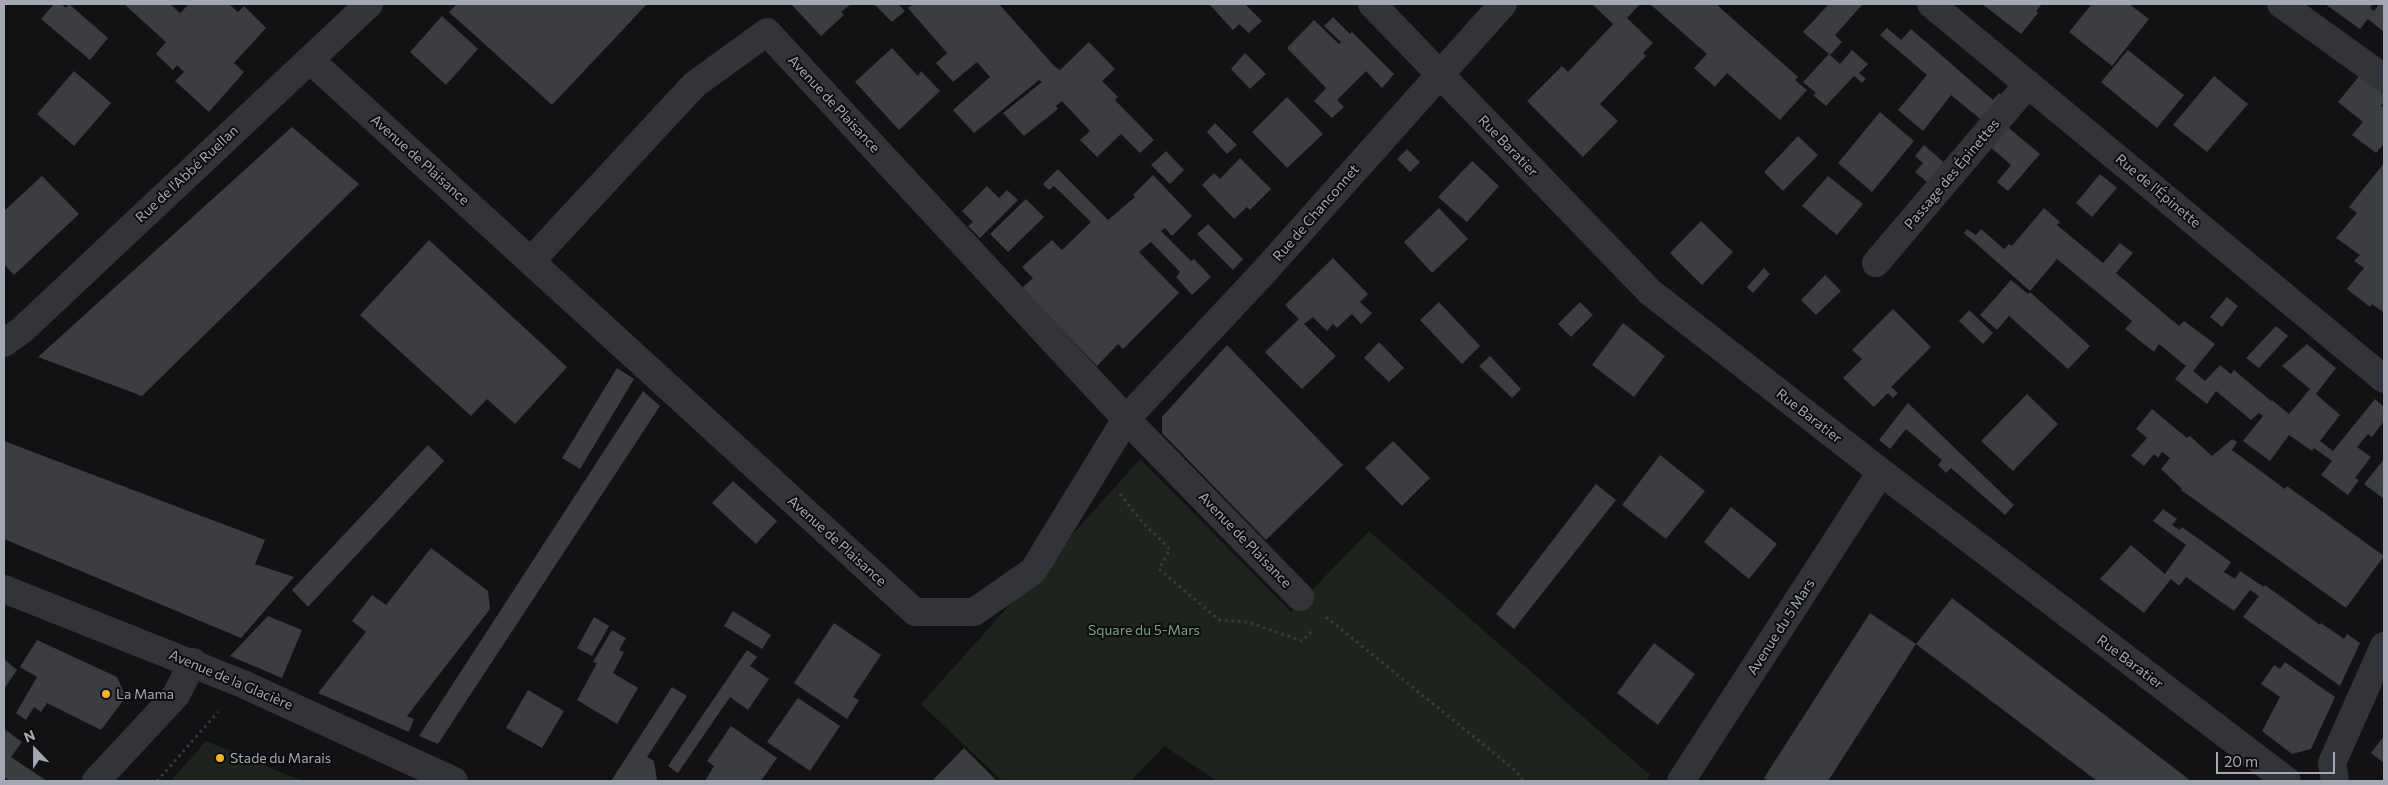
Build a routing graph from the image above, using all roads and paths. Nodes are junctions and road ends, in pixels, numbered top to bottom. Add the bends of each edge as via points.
1 (369, 4) edge
2 (1372, 4) edge
3 (1503, 4) edge
4 (1931, 4) edge
5 (2281, 4) edge
6 (310, 60) junction
7 (1439, 75) junction
8 (2384, 78) edge
9 (2028, 84) junction
10 (531, 261) junction
11 (1876, 263) dead end
12 (4, 343) edge
13 (2384, 379) edge
14 (1126, 419) junction
15 (1881, 472) junction
16 (4, 589) edge
17 (1300, 597) dead end
18 (2384, 646) edge
19 (193, 662) junction
20 (243, 684) junction
21 (96, 781) edge
22 (157, 781) edge
23 (454, 781) edge
24 (1682, 781) edge
25 (2287, 781) edge
26 (2334, 781) edge

1 - 6 street, Rue de l'Abbé Ruellan
2 - 7 street, Rue Baratier
3 - 7 street, Rue de Chanconnet
4 - 9 street, Rue de l'Épinette
5 - 8 street
6 - 10 street, Avenue de Plaisance
6 - 12 street, Rue de l'Abbé Ruellan via 22,330
7 - 14 street, Rue de Chanconnet via 1262,274
7 - 15 street, Rue Baratier via 1650,292
9 - 11 street, Passage des Épinettes
9 - 13 street, Rue de l'Épinette
10 - 14 street, Avenue de Plaisance via 915,612 974,612 1033,571
10 - 14 street, Avenue de Plaisance via 694,85 767,32
14 - 17 street, Avenue de Plaisance
15 - 24 street, Avenue du 5 Mars
15 - 25 street, Rue Baratier
16 - 19 street, Avenue de la Glacière
18 - 26 street via 2332,763
19 - 20 street, Avenue de la Glacière
19 - 21 street via 176,695
20 - 22 path
20 - 23 street, Avenue de la Glacière

